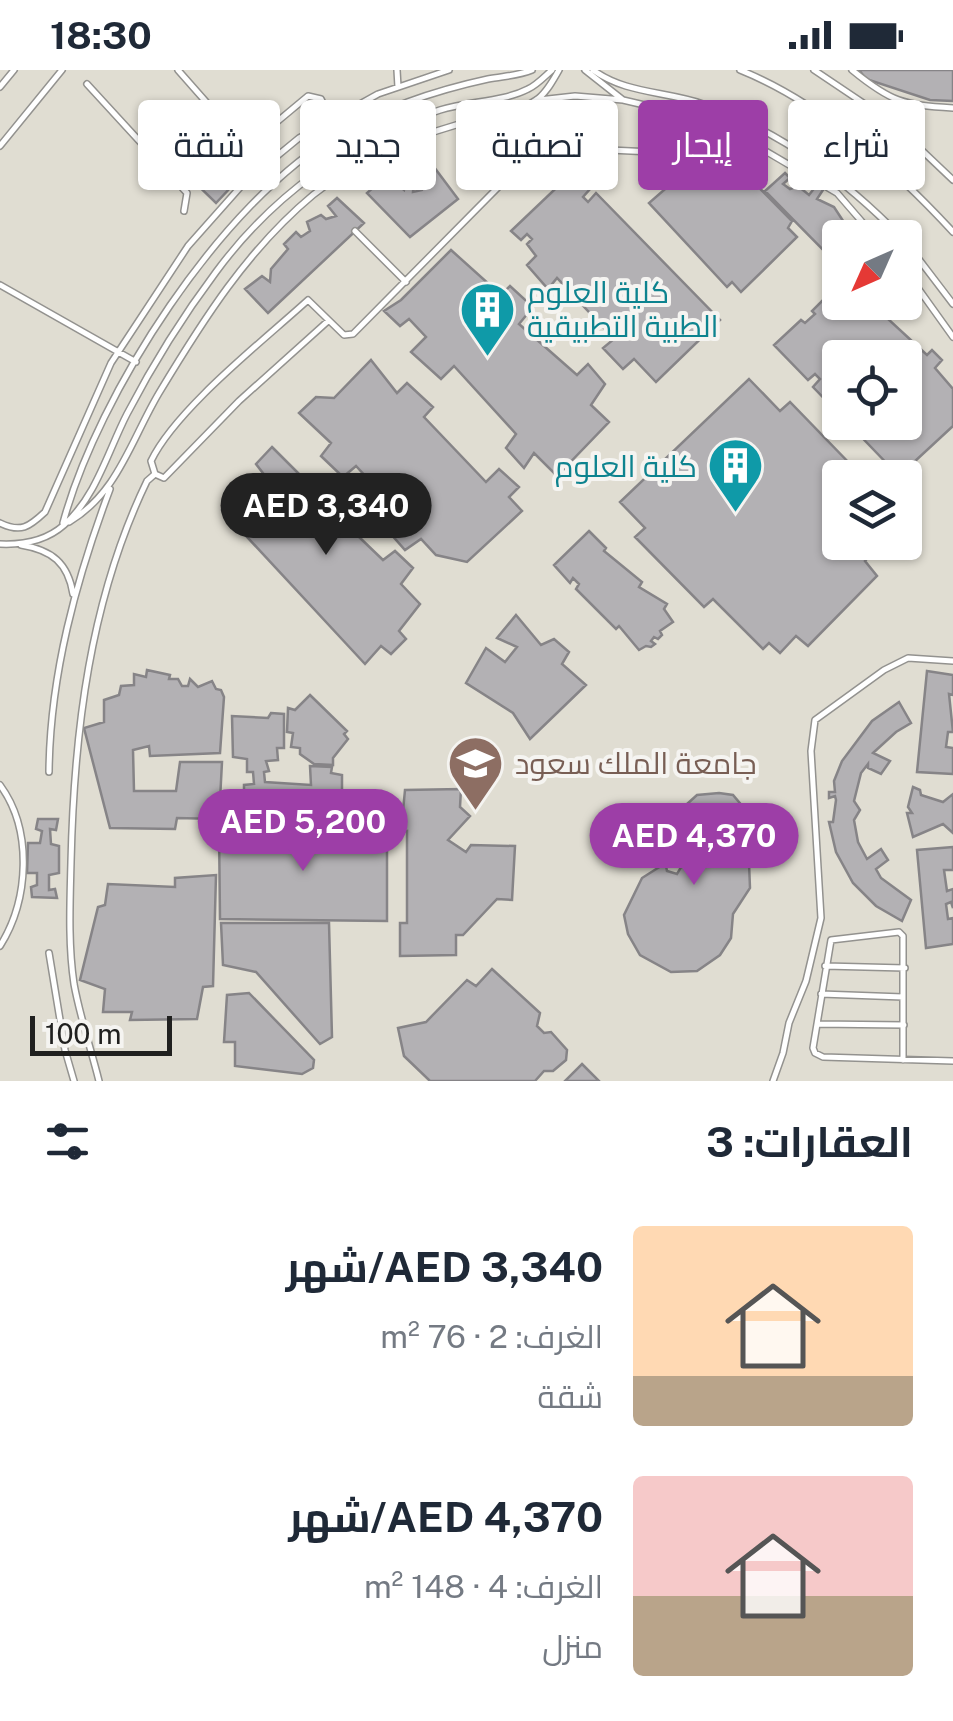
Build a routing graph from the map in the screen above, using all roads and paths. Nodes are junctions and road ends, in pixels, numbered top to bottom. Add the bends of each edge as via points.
1 (14, 70) edge
2 (62, 70) edge
3 (178, 70) edge
4 (397, 70) edge
5 (449, 70) edge
6 (487, 70) edge
7 (532, 70) edge
8 (556, 70) edge
9 (585, 70) edge
10 (593, 70) edge
11 (740, 70) edge
12 (814, 70) edge
13 (852, 70) edge
14 (491, 78) junction
15 (87, 84) dead end
16 (0, 87) edge
17 (398, 87) junction
18 (372, 100) edge
19 (413, 100) edge
20 (536, 100) joint
21 (622, 100) junction
22 (300, 103) edge
23 (953, 108) edge
24 (456, 126) edge
25 (300, 137) edge
26 (788, 144) edge
27 (0, 146) edge
28 (300, 162) edge
29 (788, 165) edge
30 (953, 180) edge
31 (494, 190) edge
32 (832, 190) edge
33 (854, 190) edge
34 (184, 211) dead end
35 (860, 220) edge
36 (885, 220) edge
37 (355, 231) dead end
38 (953, 232) edge
39 (922, 263) edge
40 (406, 282) junction
41 (0, 285) edge
42 (922, 293) edge
43 (953, 304) edge
44 (328, 320) junction
45 (953, 336) edge
46 (119, 350) junction
47 (136, 362) junction
48 (155, 474) junction
49 (111, 486) junction
50 (0, 523) edge
51 (62, 526) junction
52 (0, 544) edge
53 (18, 545) junction
54 (74, 600) junction
55 (953, 662) edge
56 (49, 772) dead end
57 (0, 785) edge
58 (0, 946) edge
59 (50, 953) dead end
60 (826, 966) junction
61 (904, 968) junction
62 (821, 994) junction
63 (904, 997) junction
64 (817, 1024) junction
65 (904, 1024) junction
66 (903, 1060) junction
67 (953, 1062) edge
68 (74, 1081) edge
69 (99, 1081) edge
70 (773, 1081) edge

1 - 16 lane
2 - 27 lane
3 - 22 lane via 237,137 254,141
4 - 17 lane
5 - 17 lane
6 - 14 lane
7 - 14 lane
8 - 20 lane
8 - 51 lane via 526,91 441,110 376,136 323,166 255,225 215,273 128,412 89,493
9 - 21 lane
10 - 26 lane via 613,84 703,104
11 - 38 lane via 842,131
12 - 30 lane via 893,123
13 - 23 lane via 910,106
14 - 19 lane
15 - 34 lane via 187,193
17 - 18 lane
20 - 21 lane
21 - 29 lane via 683,114
24 - 49 lane via 407,141 340,176 278,226 198,328
25 - 46 lane via 244,184 188,246
28 - 47 lane via 226,232
31 - 40 lane
32 - 35 lane
33 - 36 lane
37 - 40 lane
39 - 43 lane
40 - 44 lane via 352,334 344,336
41 - 46 lane
42 - 45 lane
44 - 48 lane via 164,478
44 - 48 lane via 308,300 157,448
46 - 47 lane
46 - 50 lane via 45,512 29,527 13,530
47 - 51 lane via 94,440
48 - 69 lane via 116,553 91,650 74,771 74,985
49 - 51 lane via 90,510
49 - 54 lane
51 - 53 lane
52 - 53 lane
53 - 54 lane via 62,562
54 - 56 lane via 56,686
55 - 70 lane via 908,658 816,720 811,751 822,918
57 - 58 lane via 18,817 22,877
59 - 68 lane
60 - 61 lane
60 - 61 lane via 831,940 898,932 905,939
60 - 62 lane
61 - 63 lane
62 - 63 lane
62 - 64 lane
63 - 65 lane
64 - 65 lane
64 - 66 lane via 813,1048 824,1058
65 - 66 lane
66 - 67 lane

